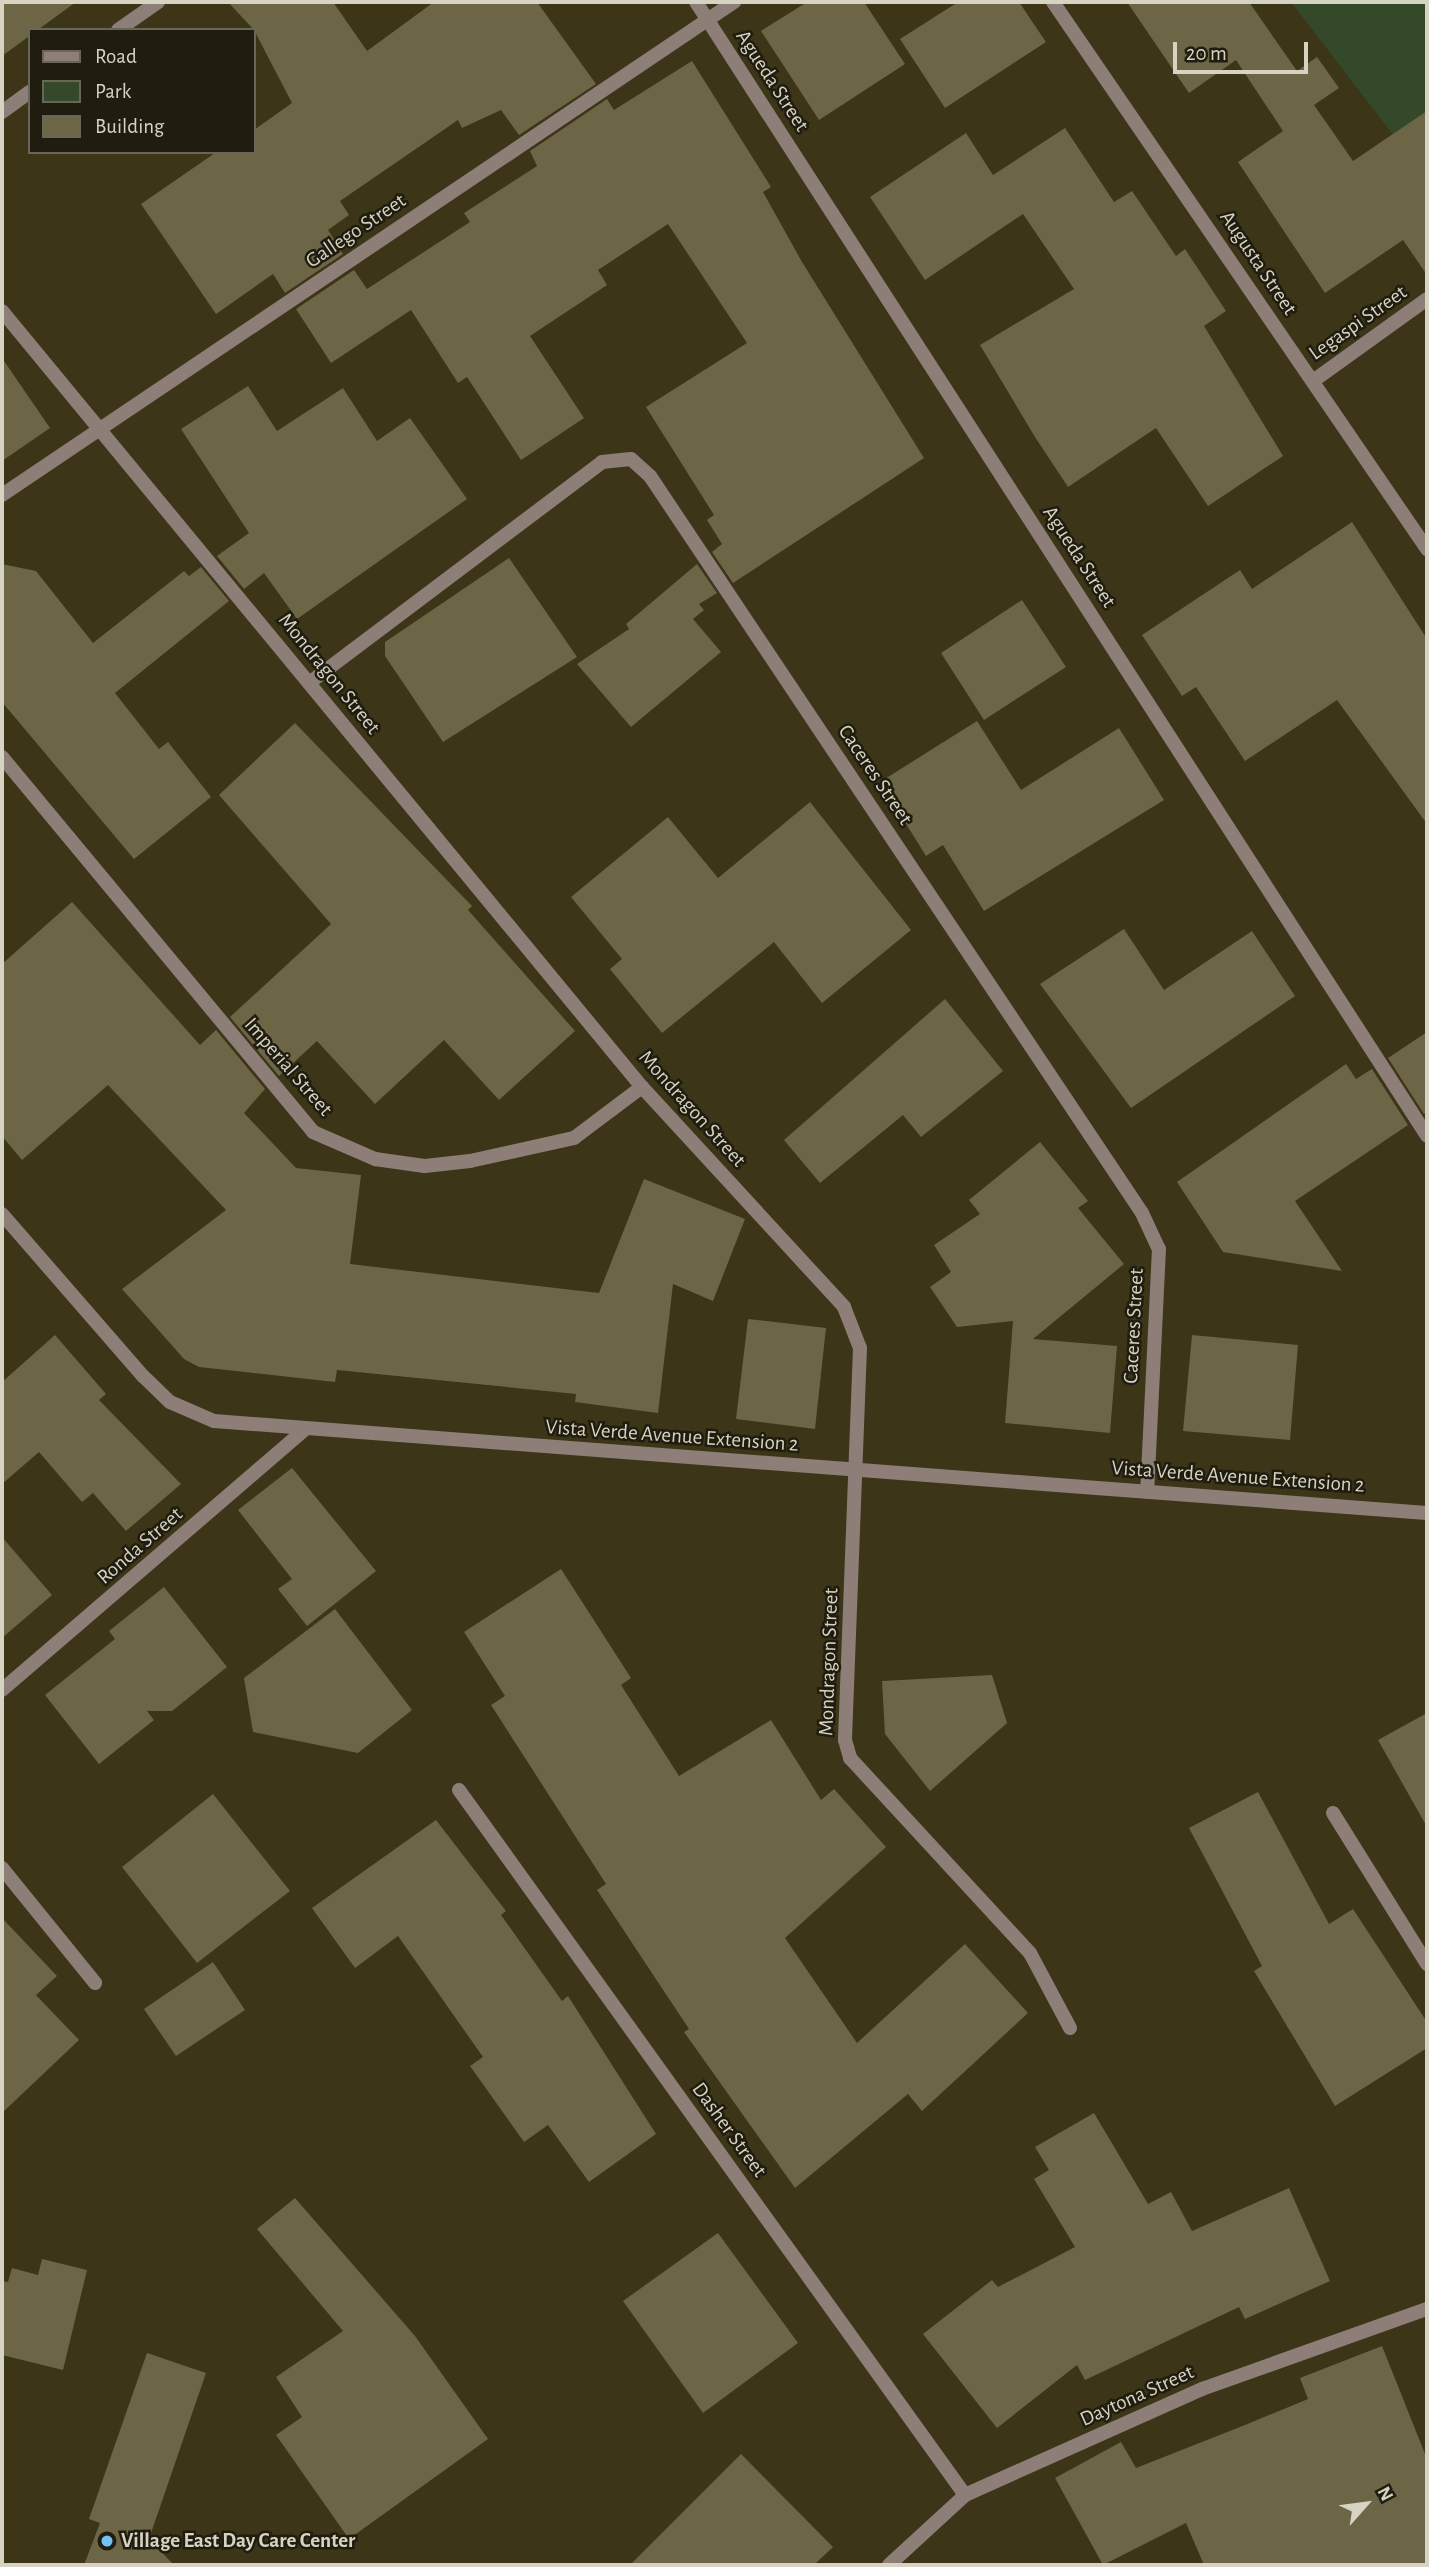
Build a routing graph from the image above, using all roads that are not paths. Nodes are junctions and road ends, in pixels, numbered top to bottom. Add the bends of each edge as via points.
1 (158, 2) edge
2 (696, 2) edge
3 (734, 2) edge
4 (1053, 2) edge
5 (707, 19) junction
6 (121, 28) edge
7 (28, 93) edge
8 (2, 112) edge
9 (1427, 299) edge
10 (2, 311) edge
11 (1313, 381) junction
12 (102, 428) junction
13 (2, 495) edge
14 (1427, 549) edge
15 (309, 683) junction
16 (2, 757) edge
17 (642, 1087) junction
18 (1427, 1136) edge
19 (2, 1214) edge
20 (304, 1430) junction
21 (860, 1470) junction
22 (1147, 1492) junction
23 (1427, 1513) edge
24 (2, 1690) edge
25 (459, 1790) dead end
26 (1333, 1813) dead end
27 (2, 1868) edge
28 (1427, 1964) edge
29 (95, 1983) dead end
30 (1070, 2028) dead end
31 (1427, 2309) edge
32 (965, 2495) junction
33 (889, 2565) edge

1 - 6 street
2 - 5 street, Agueda Street
3 - 5 street, Gallego Street
4 - 11 street, Augusta Street
5 - 12 street, Gallego Street
5 - 18 street, Agueda Street
7 - 8 street
9 - 11 street, Legaspi Street
10 - 12 street, Mondragon Street
11 - 14 street, Augusta Street
12 - 13 street, Gallego Street
12 - 15 street, Mondragon Street
15 - 17 street, Mondragon Street
15 - 22 street, Caceres Street via 602,462 631,459 650,476 1159,1249
16 - 17 street, Imperial Street via 313,1132 375,1159 425,1166 470,1161 574,1138
17 - 21 street, Mondragon Street via 844,1307 860,1348
19 - 20 street, Vista Verde Avenue Extension 2 via 170,1402 214,1421
20 - 21 street, Vista Verde Avenue Extension 2
20 - 24 street, Ronda Street
21 - 22 street, Vista Verde Avenue Extension 2
21 - 30 street, Mondragon Street via 845,1740 850,1758 1030,1953
22 - 23 street, Vista Verde Avenue Extension 2
25 - 32 street, Dasher Street
26 - 28 street
27 - 29 street
31 - 32 street, Daytona Street via 1202,2389
32 - 33 street, Daytona Street

